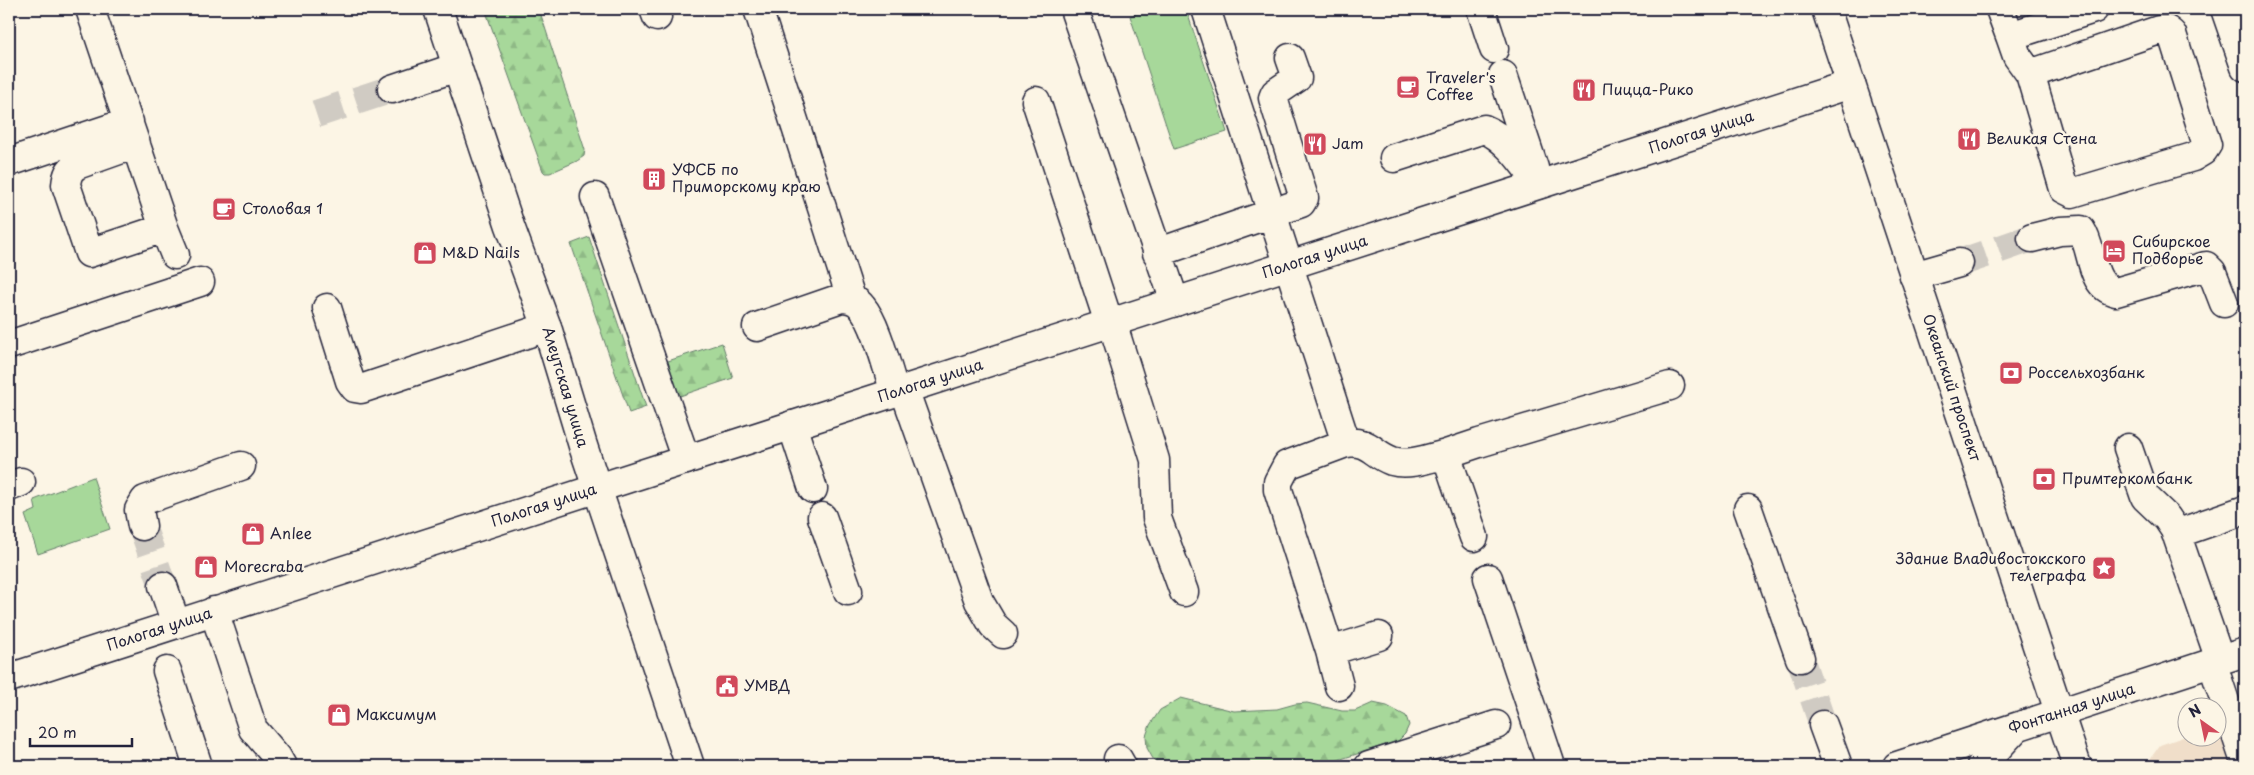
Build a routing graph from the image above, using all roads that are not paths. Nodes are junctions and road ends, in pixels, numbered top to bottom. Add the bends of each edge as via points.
1 (90, 9) edge
2 (438, 9) edge
3 (758, 9) edge
4 (1074, 9) edge
5 (1206, 9) edge
6 (1481, 9) edge
7 (1826, 9) edge
8 (2000, 9) edge
9 (2094, 9) edge
10 (2225, 9) edge
11 (1494, 49) dead end
12 (2019, 55) junction
13 (1290, 58) dead end
14 (457, 67) junction
15 (2245, 67) edge
16 (1503, 75) dead end
17 (1851, 84) junction
18 (392, 89) tunnel mouth
19 (1036, 101) dead end
20 (132, 133) junction
21 (1394, 158) dead end
22 (9, 162) edge
23 (1539, 184) junction
24 (595, 197) dead end
25 (1272, 214) junction
26 (164, 228) junction
27 (2032, 238) tunnel mouth
28 (1157, 253) junction
29 (175, 255) dead end
30 (1959, 262) tunnel mouth
31 (1288, 265) junction
32 (1914, 276) junction
33 (200, 282) dead end
34 (851, 298) junction
35 (1175, 302) junction
36 (2224, 303) dead end
37 (327, 308) dead end
38 (1110, 322) junction
39 (547, 327) junction
40 (757, 327) dead end
41 (9, 346) edge
42 (1670, 386) dead end
43 (900, 390) junction
44 (792, 425) junction
45 (1346, 443) junction
46 (2128, 448) dead end
47 (1446, 454) junction
48 (686, 460) junction
49 (241, 466) dead end
50 (597, 488) junction
51 (813, 489) dead end
52 (1748, 509) dead end
53 (2245, 510) edge
54 (822, 517) dead end
55 (142, 526) tunnel mouth
56 (2176, 534) junction
57 (1474, 537) dead end
58 (1488, 578) dead end
59 (163, 586) tunnel mouth
60 (848, 591) dead end
61 (1184, 592) dead end
62 (214, 611) junction
63 (176, 624) junction
64 (1002, 634) dead end
65 (1379, 636) dead end
66 (1330, 651) junction
67 (1800, 658) tunnel mouth
68 (2226, 658) edge
69 (166, 671) dead end
70 (9, 678) edge
71 (1339, 686) dead end
72 (2059, 713) junction
73 (1496, 725) dead end
74 (1823, 725) tunnel mouth
75 (2016, 728) junction
76 (2245, 762) edge
77 (198, 766) edge
78 (282, 766) edge
79 (690, 766) edge
80 (1369, 766) edge
81 (1551, 766) edge
82 (1838, 766) edge
83 (1897, 766) edge
84 (1981, 766) edge
85 (2077, 766) edge

1 - 20 main road
2 - 14 main road, Алеутская улица
3 - 34 main road
4 - 28 main road
5 - 25 main road
6 - 11 main road
7 - 17 main road, Океанский проспект
8 - 12 main road
9 - 12 main road
10 - 15 main road
12 - 12 main road via 2067,192 2193,157 2207,144 2168,30
13 - 25 main road via 1297,78 1275,93 1273,98 1304,198 1294,206
14 - 18 main road
14 - 39 main road, Алеутская улица
16 - 23 main road
17 - 23 main road, Пологая улица
17 - 32 main road, Океанский проспект
19 - 38 main road
20 - 22 main road
20 - 26 main road
20 - 26 main road via 70,169 66,185 89,253
21 - 23 main road via 1484,129 1506,145
23 - 31 main road, Пологая улица
24 - 48 main road
25 - 28 main road
25 - 31 main road
26 - 29 main road
27 - 36 main road via 2081,230 2098,278 2109,290 2116,292 2206,266 2212,272
28 - 35 main road
30 - 32 main road
31 - 35 main road, Пологая улица
31 - 45 main road
32 - 72 main road, Океанский проспект
33 - 41 main road
34 - 40 main road via 841,298
34 - 43 main road via 870,320
35 - 38 main road, Пологая улица
37 - 39 main road via 350,380 355,388 361,390
38 - 43 main road, Пологая улица
38 - 61 main road via 1155,460 1157,518
39 - 50 main road, Алеутская улица
42 - 47 main road
43 - 44 main road, Пологая улица
43 - 64 main road via 979,601
44 - 48 main road, Пологая улица
44 - 51 main road
45 - 47 main road via 1359,441 1392,461 1404,462
45 - 66 main road via 1286,465 1278,482
46 - 56 main road via 2145,497 2167,518
47 - 57 main road
48 - 50 main road, Пологая улица
49 - 55 main road via 145,500 139,510
50 - 62 main road, Пологая улица
50 - 79 main road, Алеутская улица
52 - 67 main road
53 - 56 main road
54 - 60 main road
56 - 68 main road
58 - 81 main road
59 - 63 main road
62 - 63 main road, Пологая улица
62 - 78 main road via 254,729
63 - 70 main road, Пологая улица
65 - 66 main road
66 - 71 main road
68 - 72 main road, Фонтанная улица
68 - 76 main road
69 - 77 main road
72 - 75 main road, Фонтанная улица
72 - 85 main road, Океанский проспект
73 - 80 main road
74 - 82 main road
75 - 83 main road, Фонтанная улица
75 - 84 main road

